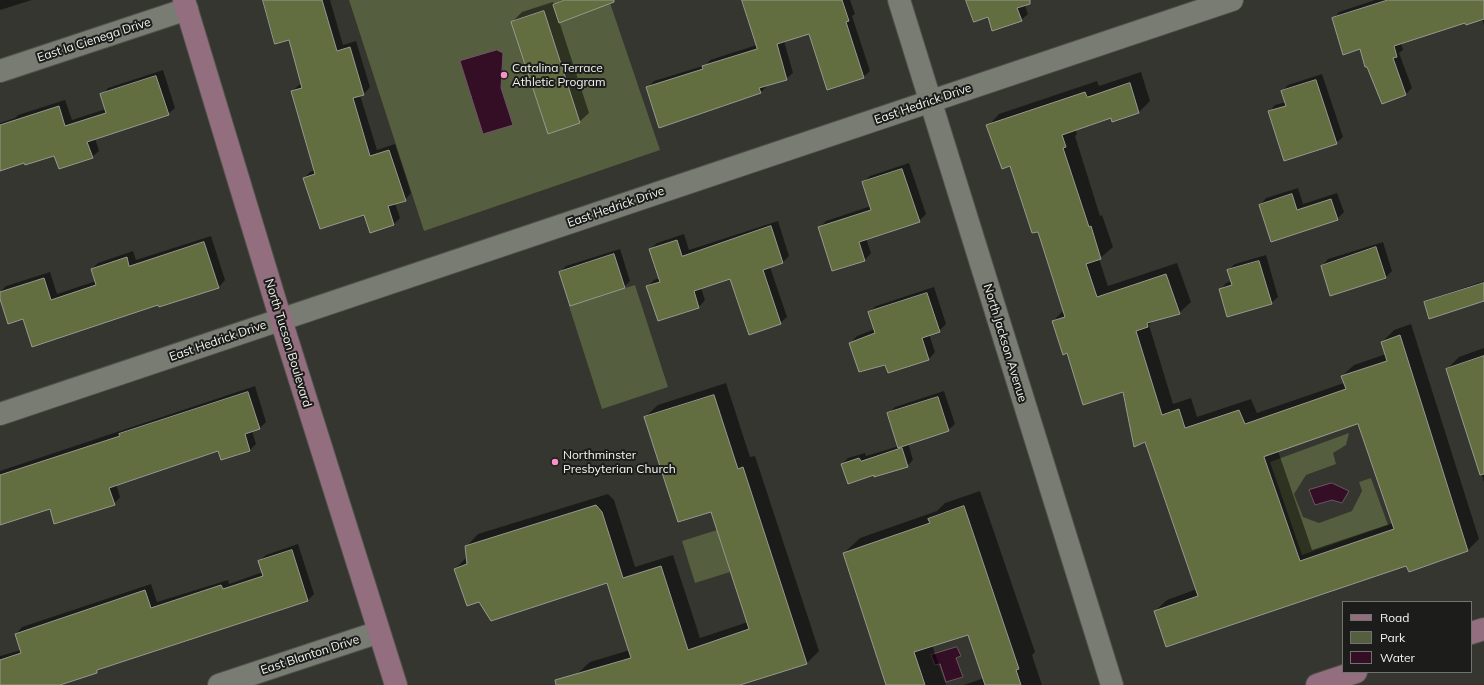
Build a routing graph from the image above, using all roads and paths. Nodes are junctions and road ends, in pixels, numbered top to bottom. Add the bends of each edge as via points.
1 (898, 0) edge
2 (1232, 0) edge
3 (186, 4) edge
4 (0, 71) edge
5 (930, 102) junction
6 (281, 320) junction
7 (0, 414) edge
8 (1484, 629) edge
9 (379, 632) junction
10 (1472, 633) edge
11 (1353, 673) edge
12 (219, 685) edge
13 (396, 685) edge
14 (1112, 685) edge
15 (1317, 685) edge

1 - 5 street, North Jackson Avenue
2 - 5 street, East Hedrick Drive
3 - 4 street, East la Cienega Drive
3 - 6 main road, North Tucson Boulevard
5 - 6 street, East Hedrick Drive
5 - 14 street, North Jackson Avenue
6 - 7 street, East Hedrick Drive
6 - 9 main road, North Tucson Boulevard
8 - 10 main road
9 - 12 street, East Blanton Drive
9 - 13 main road, North Tucson Boulevard
11 - 15 main road

